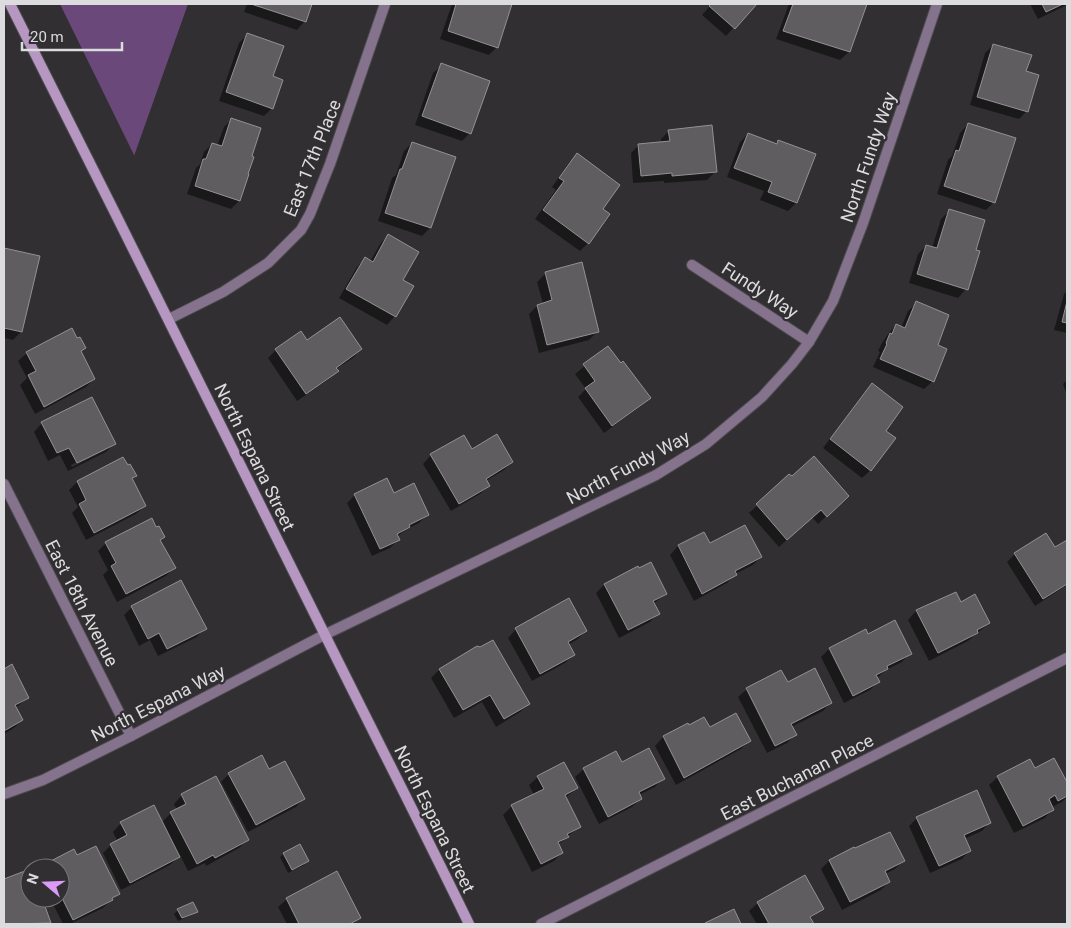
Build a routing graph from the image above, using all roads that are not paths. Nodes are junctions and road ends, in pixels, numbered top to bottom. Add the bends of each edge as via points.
1 (10, 4) edge
2 (386, 4) edge
3 (937, 4) edge
4 (692, 265) dead end
5 (169, 319) junction
6 (809, 342) junction
7 (4, 484) edge
8 (324, 635) junction
9 (1067, 658) edge
10 (131, 736) junction
11 (4, 794) edge
12 (469, 924) edge
13 (541, 924) edge

1 - 5 street, North Espana Street
2 - 5 street, East 17th Place via 330,164 301,230 268,263 223,292
3 - 6 street, North Fundy Way via 863,223 833,301
4 - 6 street, Fundy Way
5 - 8 street, North Espana Street
6 - 8 street, North Fundy Way via 762,398 706,444 656,474
7 - 10 street, East 18th Avenue
8 - 10 street, North Espana Way
8 - 12 street, North Espana Street
9 - 13 street, East Buchanan Place
10 - 11 street, North Espana Way via 43,780

